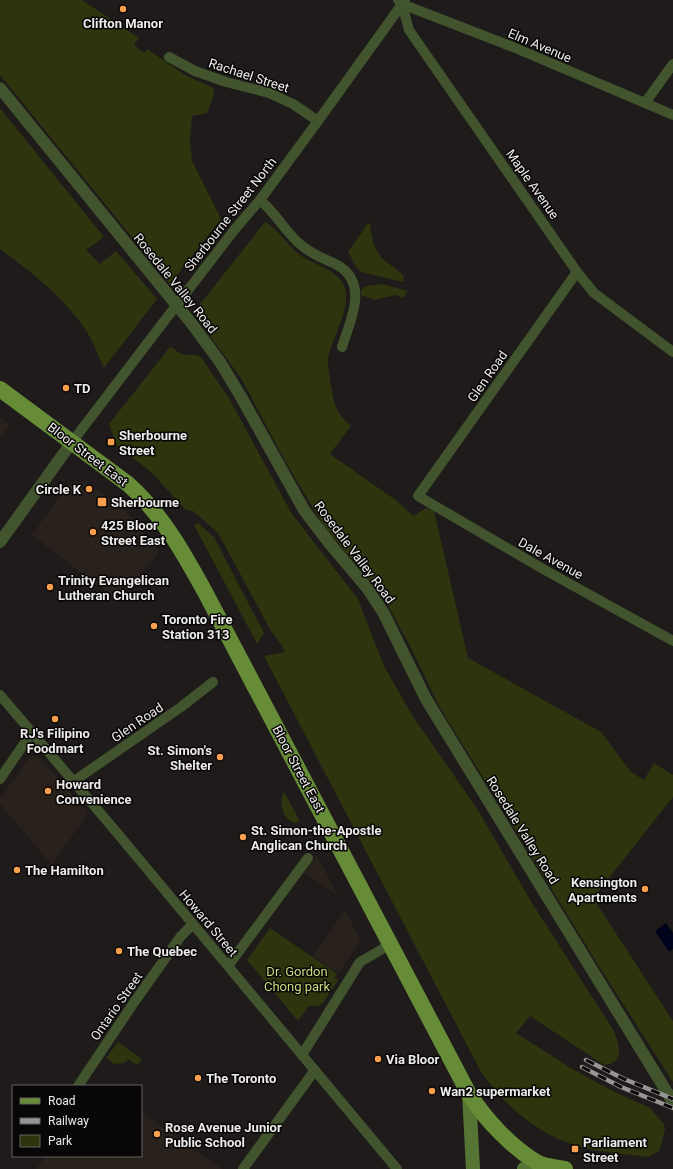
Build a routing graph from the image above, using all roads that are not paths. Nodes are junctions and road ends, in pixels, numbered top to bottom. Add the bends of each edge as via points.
1 (402, 1) edge
2 (169, 57) dead end
3 (673, 64) edge
4 (0, 88) edge
5 (645, 103) junction
6 (673, 115) edge
7 (318, 121) junction
8 (260, 200) junction
9 (577, 272) junction
10 (342, 347) dead end
11 (671, 347) edge
12 (0, 389) edge
13 (72, 442) junction
14 (418, 496) joint
15 (0, 542) edge
16 (673, 641) edge
17 (213, 682) dead end
18 (0, 694) edge
19 (32, 732) junction
20 (0, 779) edge
21 (74, 781) junction
22 (308, 858) dead end
23 (193, 924) junction
24 (391, 944) junction
25 (228, 966) junction
26 (302, 1054) junction
27 (315, 1070) junction
28 (79, 1085) edge
29 (469, 1094) junction
30 (673, 1102) edge
31 (539, 1164) junction
32 (243, 1169) edge
33 (397, 1169) edge
34 (473, 1169) edge
35 (524, 1169) edge
36 (565, 1169) edge

1 - 5 street, Elm Avenue
1 - 7 street, Sherbourne Street North
1 - 9 street, Maple Avenue via 409,30
2 - 7 street, Rachael Street via 195,71 269,93 293,104
3 - 5 street
4 - 30 street, Rosedale Valley Road via 220,362 304,510 368,588 383,612 426,699
5 - 6 street, Elm Avenue
7 - 8 street, Sherbourne Street North
8 - 10 street via 309,252 339,266 352,281 356,302
8 - 13 street, Sherbourne Street North, bridge via 118,379
9 - 11 street, Maple Avenue via 594,293
9 - 14 street, Glen Road
12 - 13 main road, Bloor Street East
13 - 15 street
13 - 24 main road, Bloor Street East via 142,496 173,535
14 - 16 street, Dale Avenue
17 - 21 street, Glen Road
18 - 19 street, Howard Street
19 - 20 street
19 - 21 street, Howard Street
21 - 23 street, Howard Street
22 - 25 street
23 - 25 street, Howard Street
23 - 28 street, Ontario Street via 181,936 139,995
24 - 26 street via 360,962
24 - 29 main road, Bloor Street East
25 - 26 street, Howard Street
26 - 27 street, Howard Street
27 - 32 street
27 - 33 street, Howard Street
29 - 31 main road, Bloor Street East via 497,1130
29 - 34 main road
31 - 35 main road
31 - 36 main road, Bloor Street East

